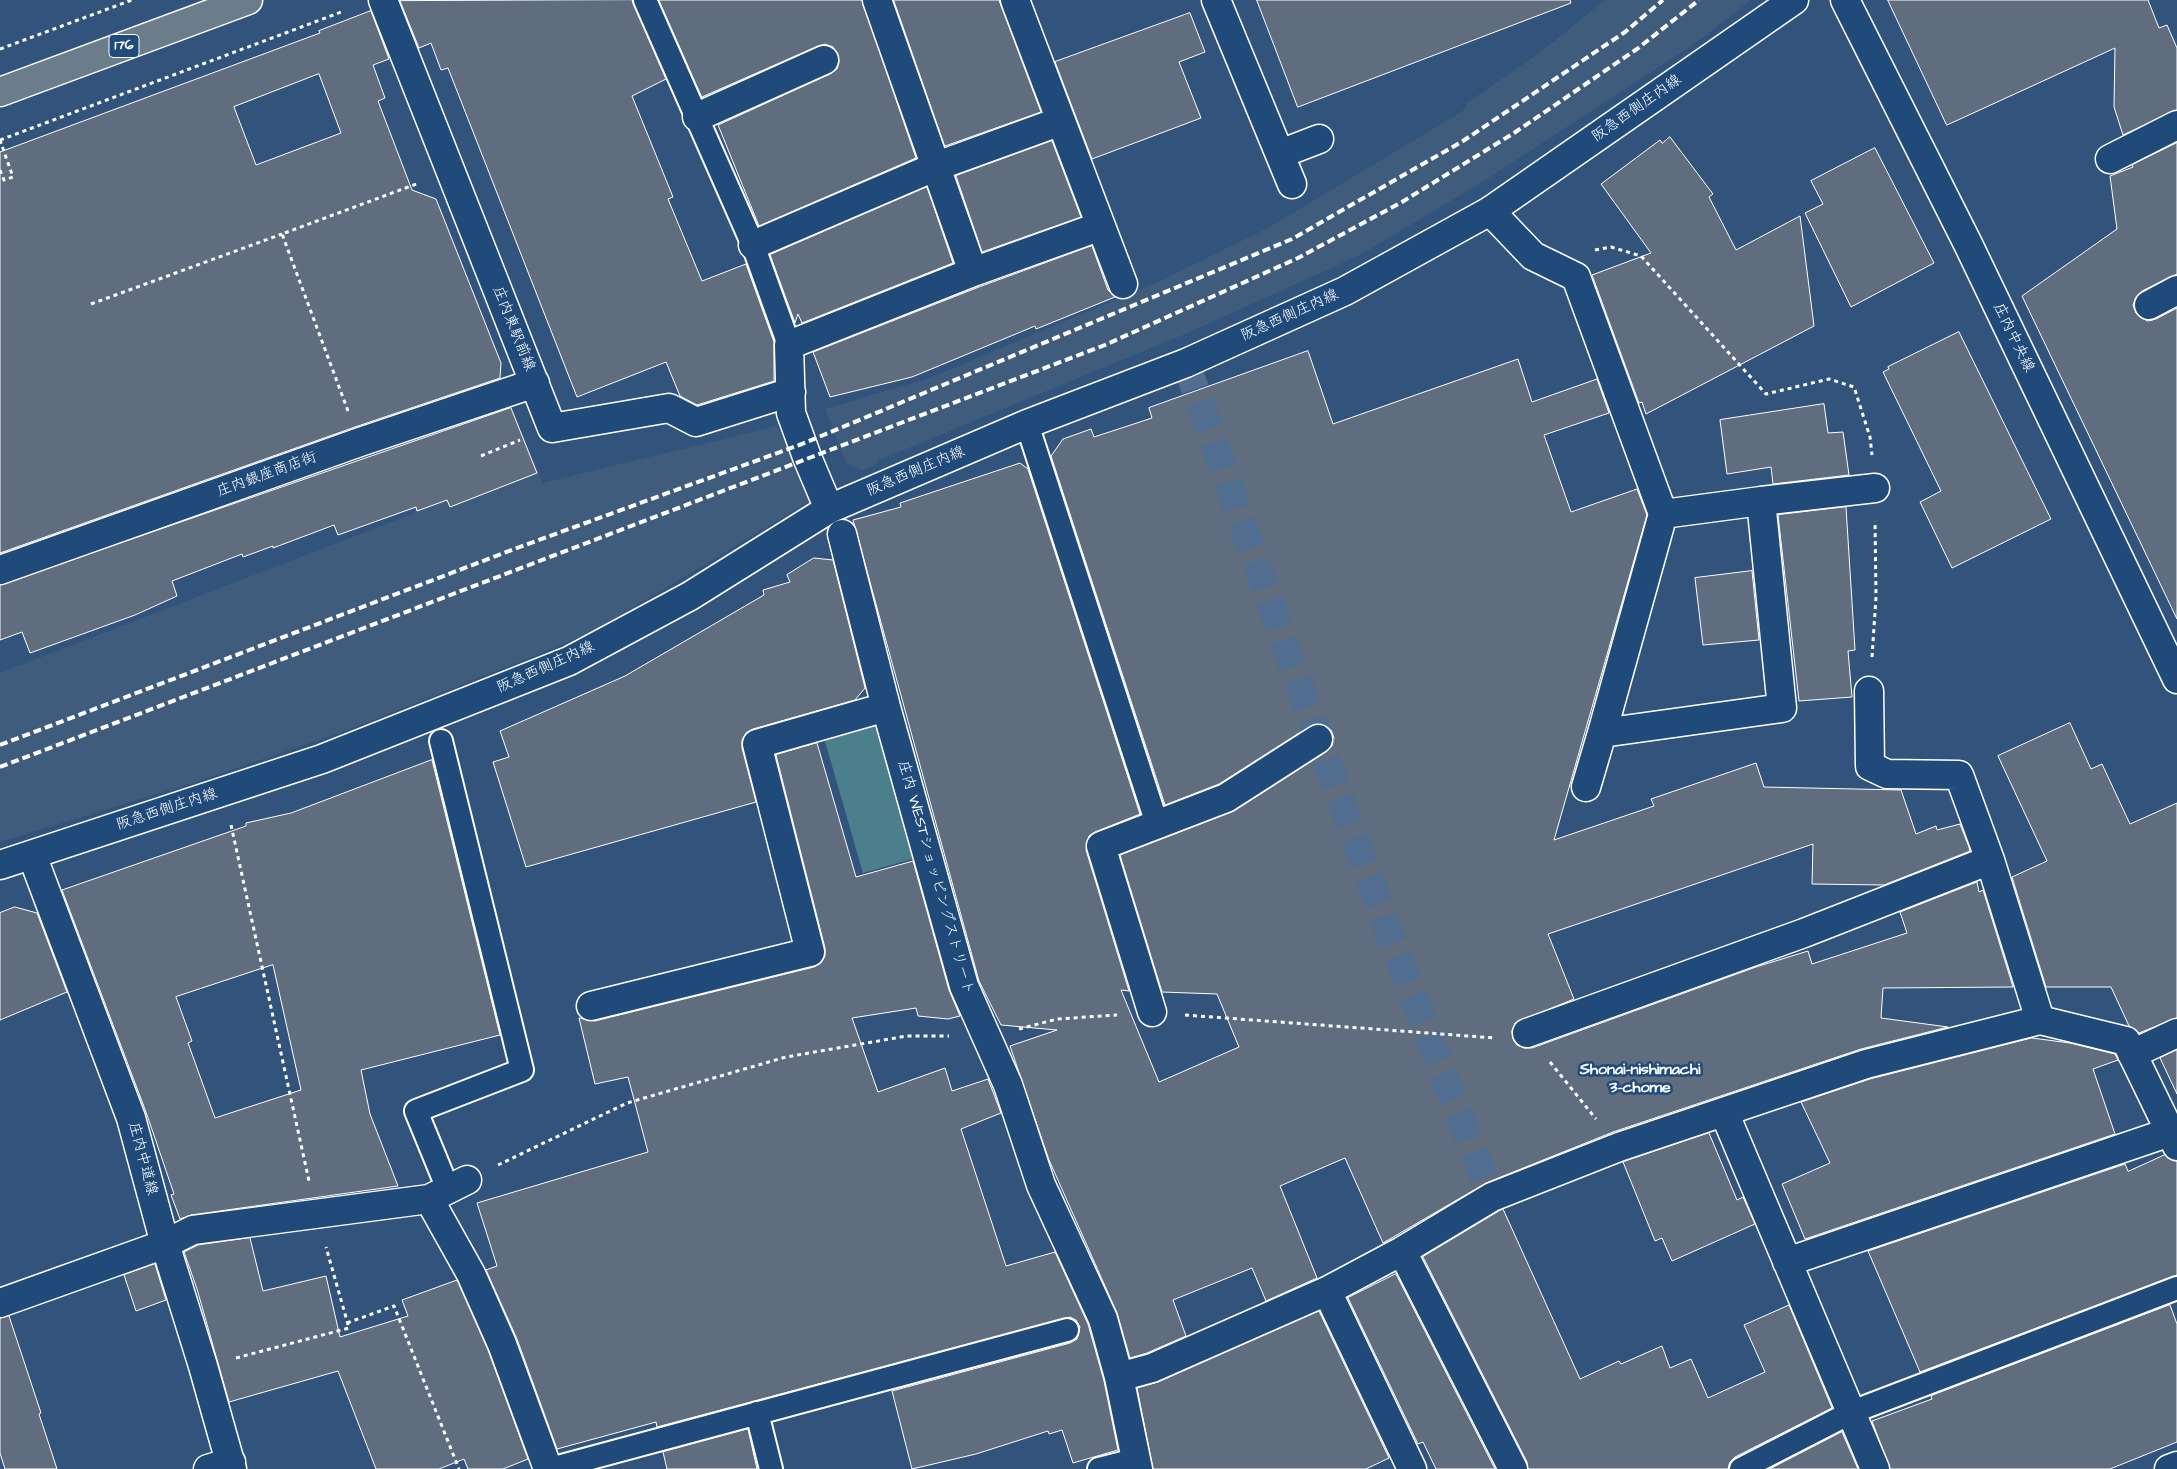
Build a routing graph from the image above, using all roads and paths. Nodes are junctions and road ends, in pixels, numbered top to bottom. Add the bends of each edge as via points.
1 (132, 0) edge
2 (248, 0) edge
3 (383, 0) edge
4 (645, 0) edge
5 (877, 0) edge
6 (1015, 0) edge
7 (1216, 0) edge
8 (1794, 0) edge
9 (1845, 0) edge
10 (344, 11) dead end
11 (0, 49) edge
12 (824, 60) dead end
13 (0, 92) edge
14 (697, 117) junction
15 (1061, 121) junction
16 (2177, 125) edge
17 (1319, 139) dead end
18 (0, 140) edge
19 (1280, 154) junction
20 (2110, 159) dead end
21 (937, 166) junction
22 (0, 170) edge
23 (450, 171) junction
24 (1292, 184) dead end
25 (1490, 211) junction
26 (1101, 226) junction
27 (282, 234) junction
28 (753, 245) junction
29 (1586, 252) dead end
30 (973, 272) junction
31 (1123, 284) dead end
32 (2177, 290) edge
33 (91, 304) dead end
34 (2149, 304) dead end
35 (789, 345) junction
36 (535, 383) junction
37 (791, 392) junction
38 (1027, 424) junction
39 (524, 439) dead end
40 (360, 442) junction
41 (481, 456) dead end
42 (1875, 488) junction
43 (1761, 501) junction
44 (829, 509) junction
45 (1663, 514) junction
46 (842, 534) dead end
47 (0, 570) edge
48 (2177, 678) edge
49 (1869, 691) joint
50 (886, 707) junction
51 (1602, 733) junction
52 (1318, 740) dead end
53 (442, 741) dead end
54 (1586, 787) dead end
55 (230, 820) dead end
56 (1157, 824) junction
57 (32, 855) junction
58 (1990, 860) junction
59 (0, 865) edge
60 (591, 1006) dead end
61 (1152, 1012) junction
62 (2040, 1020) junction
63 (2177, 1032) edge
64 (1527, 1033) junction
65 (986, 1037) junction
66 (2132, 1054) junction
67 (1724, 1112) junction
68 (2174, 1139) edge
69 (1619, 1147) junction
70 (448, 1189) junction
71 (316, 1212) junction
72 (165, 1244) junction
73 (1402, 1251) junction
74 (1787, 1262) junction
75 (2177, 1288) edge
76 (1327, 1291) junction
77 (0, 1303) edge
78 (347, 1323) junction
79 (1068, 1330) dead end
80 (203, 1366) junction
81 (1128, 1375) junction
82 (1852, 1412) junction
83 (756, 1413) junction
84 (1137, 1464) edge
85 (2177, 1466) edge
86 (224, 1467) edge
87 (458, 1469) edge
88 (549, 1469) edge
89 (771, 1469) edge
90 (1099, 1469) edge
91 (1412, 1469) edge
92 (1513, 1469) edge
93 (1740, 1469) edge
94 (1875, 1469) edge
95 (2170, 1469) edge

1 - 11 path
2 - 13 highway, 176
3 - 23 street, 庄内東駅前線
4 - 14 lane
5 - 21 street
6 - 15 street
7 - 19 street
8 - 25 street, 阪急西側庄内線
9 - 48 street, 庄内中央線 via 1968,244
10 - 18 path
12 - 14 street
14 - 28 lane
15 - 21 street
15 - 26 street
16 - 20 street
17 - 19 street
18 - 22 path, bridge via 13,176 4,180
19 - 24 street
21 - 28 street
21 - 30 street
23 - 27 path
23 - 36 street, 庄内東駅前線
25 - 38 street, 阪急西側庄内線 via 1345,291 1186,363
25 - 45 street via 1533,256 1576,277
26 - 30 street
26 - 31 street
27 - 33 path
27 - 40 path
28 - 35 lane
29 - 42 path via 1611,247 1642,256 1766,394 1829,379 1854,387 1870,437
30 - 35 street
32 - 34 street
35 - 37 street
36 - 37 street, 庄内東駅前線 via 552,428 669,408 696,422
36 - 40 street, 庄内銀座商店街
37 - 44 street via 791,413 797,432
38 - 44 street, 阪急西側庄内線
38 - 56 lane
39 - 41 path
40 - 47 street, 庄内銀座商店街
42 - 43 street
42 - 49 path via 1876,597
43 - 45 street
43 - 51 street via 1782,708
44 - 57 street, 阪急西側庄内線 via 690,596 569,661 322,759
45 - 51 street
46 - 50 street, 庄内 WESTショッピングストリート
49 - 58 street via 1870,766 1887,774 1959,776
50 - 60 street via 757,744 810,952
50 - 65 street, 庄内 WESTショッピングストリート via 964,986
51 - 54 street
52 - 56 street via 1226,798
53 - 70 lane via 522,1070 416,1111
55 - 71 path
56 - 61 street via 1101,846
57 - 59 street, 阪急西側庄内線
57 - 72 street, 庄内中道線 via 131,1118
58 - 62 street
58 - 64 street via 1804,933
61 - 64 path via 1425,1032 1488,1040
61 - 65 path via 1057,1020
62 - 66 street via 2126,1041
62 - 67 street via 1866,1064
63 - 66 street
64 - 69 path
65 - 70 path via 907,1036 786,1057 627,1103
65 - 81 street, 庄内 WESTショッピングストリート via 1008,1085 1041,1185
66 - 68 street
67 - 69 street
67 - 74 street
68 - 74 street
69 - 73 street via 1492,1197
70 - 71 street
70 - 88 street via 471,1274
71 - 72 street via 193,1230
71 - 78 path
72 - 77 street
72 - 80 street, 庄内中道線
73 - 76 street
73 - 92 street
74 - 82 street
75 - 82 lane
76 - 81 street via 1152,1368
76 - 91 street
78 - 80 path via 349,1328
78 - 87 path via 394,1306
79 - 83 lane
80 - 86 street, 庄内中道線
81 - 84 street, 庄内 WESTショッピングストリート
82 - 93 lane
82 - 94 street
83 - 88 lane
83 - 89 lane
84 - 90 lane
85 - 95 street

